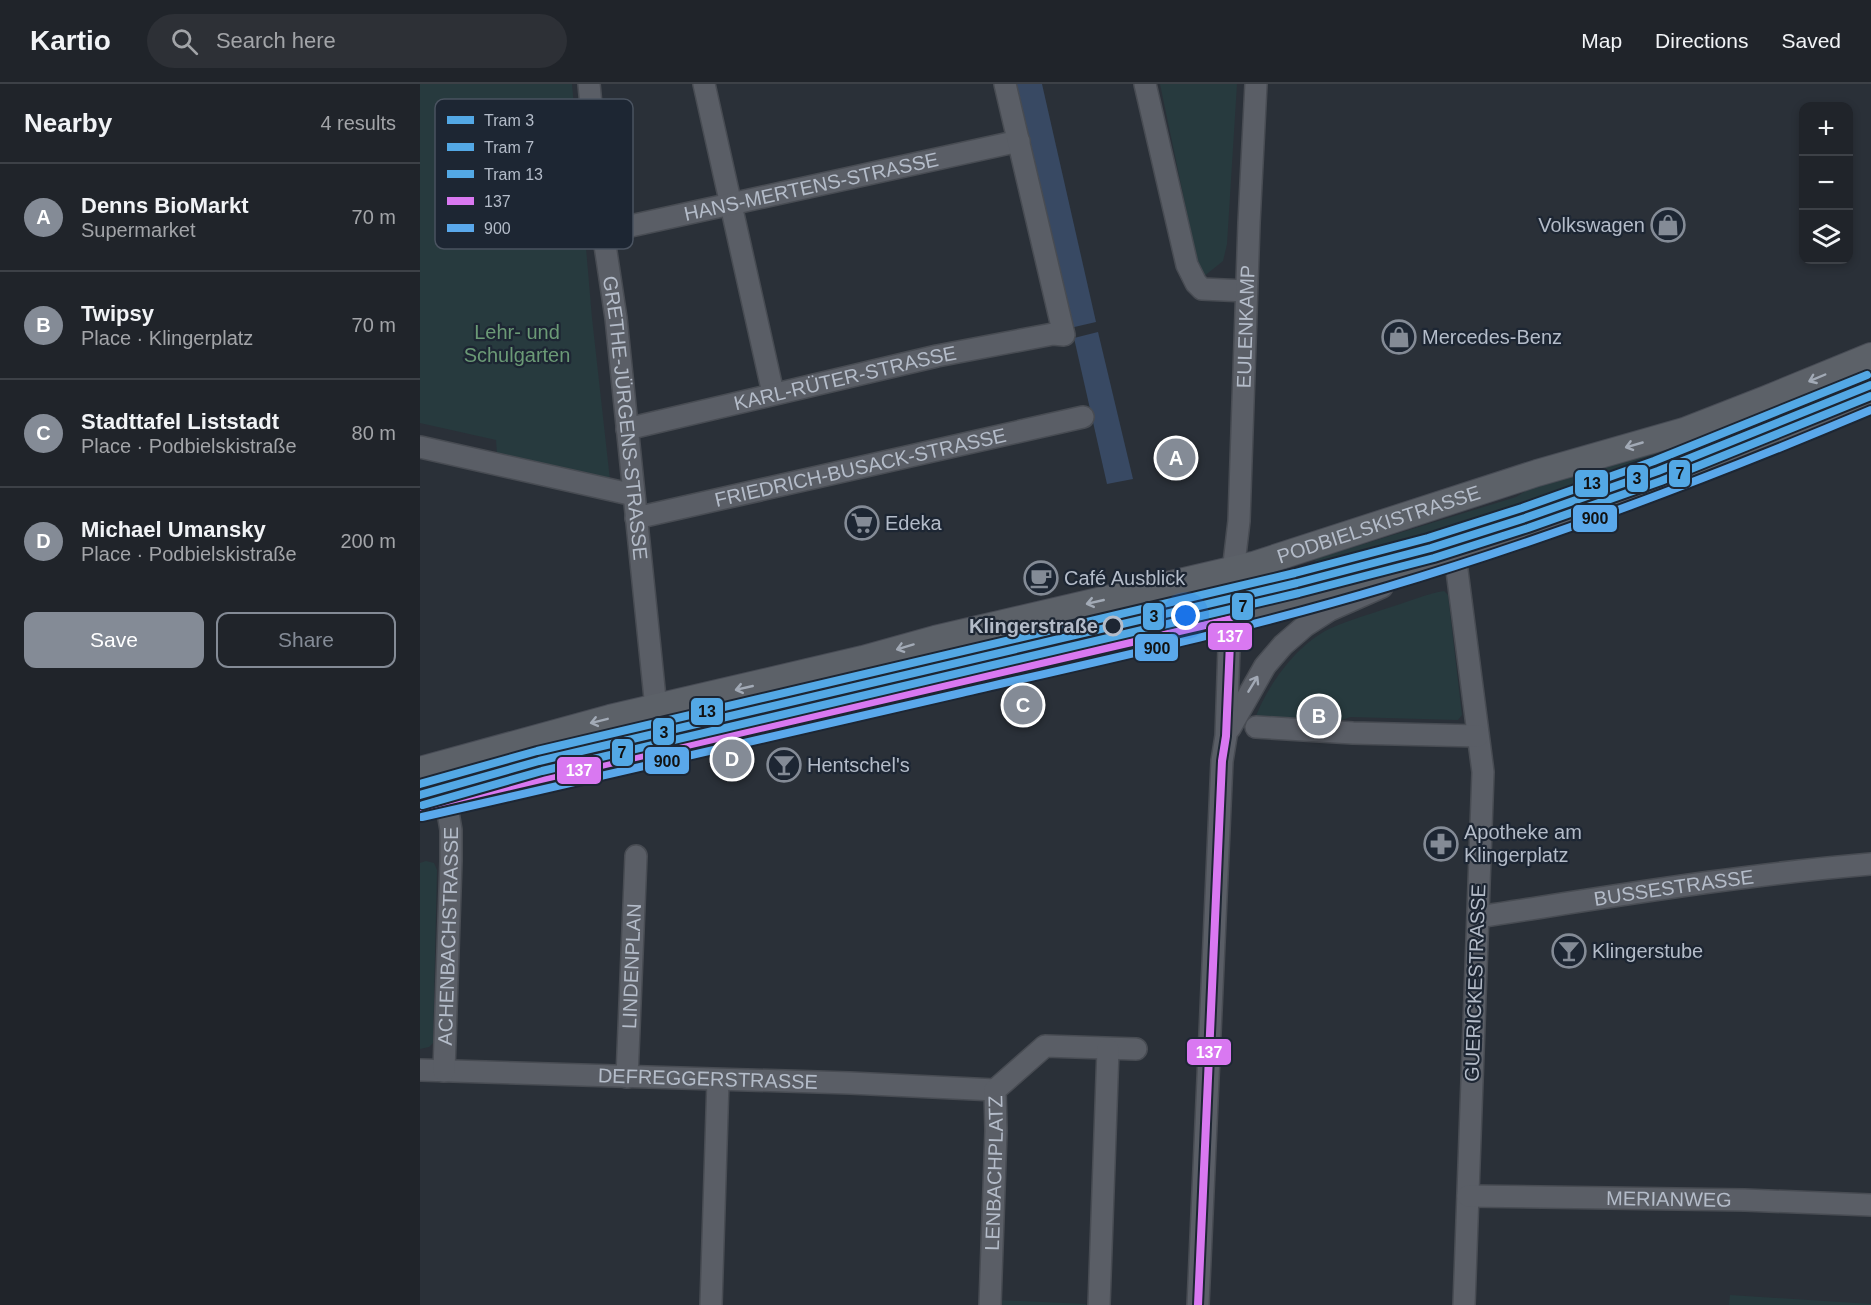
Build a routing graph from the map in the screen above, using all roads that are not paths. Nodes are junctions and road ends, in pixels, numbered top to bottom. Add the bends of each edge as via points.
1 (589, 84) edge
2 (704, 84) edge
3 (1005, 84) edge
4 (1145, 84) edge
5 (1256, 84) edge
6 (590, 99) edge
7 (1019, 141) junction
8 (731, 204) junction
9 (633, 225) edge
10 (606, 249) edge
11 (1246, 291) junction
12 (1871, 356) edge
13 (773, 393) junction
14 (1871, 399) edge
15 (1083, 417) dead end
16 (627, 429) junction
17 (420, 447) edge
18 (634, 495) junction
19 (636, 518) junction
20 (1455, 555) junction
21 (1234, 571) junction
22 (1231, 619) junction
23 (656, 708) junction
24 (1256, 727) dead end
25 (1226, 736) junction
26 (1478, 736) junction
27 (663, 751) junction
28 (420, 770) edge
29 (446, 801) junction
30 (420, 807) edge
31 (636, 856) dead end
32 (1871, 864) edge
33 (1478, 917) junction
34 (1108, 1048) junction
35 (1136, 1049) dead end
36 (420, 1070) edge
37 (444, 1071) junction
38 (627, 1077) junction
39 (718, 1080) junction
40 (995, 1090) junction
41 (1468, 1196) junction
42 (1871, 1205) edge
43 (711, 1305) edge
44 (990, 1305) edge
45 (1100, 1305) edge
46 (1198, 1305) edge
47 (1464, 1305) edge

1 - 6 street, GRETHE-JÜRGENS-STRASSE
2 - 8 street
3 - 7 street
4 - 11 street via 1187,265 1202,289
5 - 11 street, EULENKAMP
7 - 8 street, HANS-MERTENS-STRASSE
7 - 13 street, KARL-RÜTER-STRASSE via 1064,335 996,344
8 - 9 street, HANS-MERTENS-STRASSE
8 - 13 street
10 - 16 street, GRETHE-JÜRGENS-STRASSE
11 - 21 street, EULENKAMP
12 -> 21 main road, PODBIELSKISTRASSE via 1684,431 1549,469
13 - 16 street, KARL-RÜTER-STRASSE
14 - 20 main road via 1743,452
15 - 19 street, FRIEDRICH-BUSACK-STRASSE
16 - 18 street, GRETHE-JÜRGENS-STRASSE
17 - 18 street
18 - 19 street, GRETHE-JÜRGENS-STRASSE
19 - 23 street, GRETHE-JÜRGENS-STRASSE
20 - 22 main road
25 -> 20 street via 1264,666 1305,626 1330,610
20 - 26 street, GUERICKESTRASSE
21 - 22 street
21 -> 23 main road, PODBIELSKISTRASSE via 934,639
22 - 25 street
22 - 27 main road
23 - 27 street, GRETHE-JÜRGENS-STRASSE
23 -> 28 main road, PODBIELSKISTRASSE
24 - 26 street
25 - 46 street
26 - 33 street, GUERICKESTRASSE via 1483,772
27 - 29 main road
29 - 30 main road
29 - 37 street, ACHENBACHSTRASSE via 451,861
31 - 38 street, LINDENPLAN
32 - 33 street, BUSSESTRASSE via 1677,886
33 - 41 street, GUERICKESTRASSE
34 - 35 street, LENBACHPLATZ
34 - 40 street, LENBACHPLATZ via 1045,1046
34 - 45 street
36 - 37 street, DEFREGGERSTRASSE
37 - 38 street, DEFREGGERSTRASSE
38 - 39 street, DEFREGGERSTRASSE
39 - 40 street, DEFREGGERSTRASSE
39 - 43 street
40 - 44 street, LENBACHPLATZ
41 - 42 street, MERIANWEG
41 - 47 street, GUERICKESTRASSE

